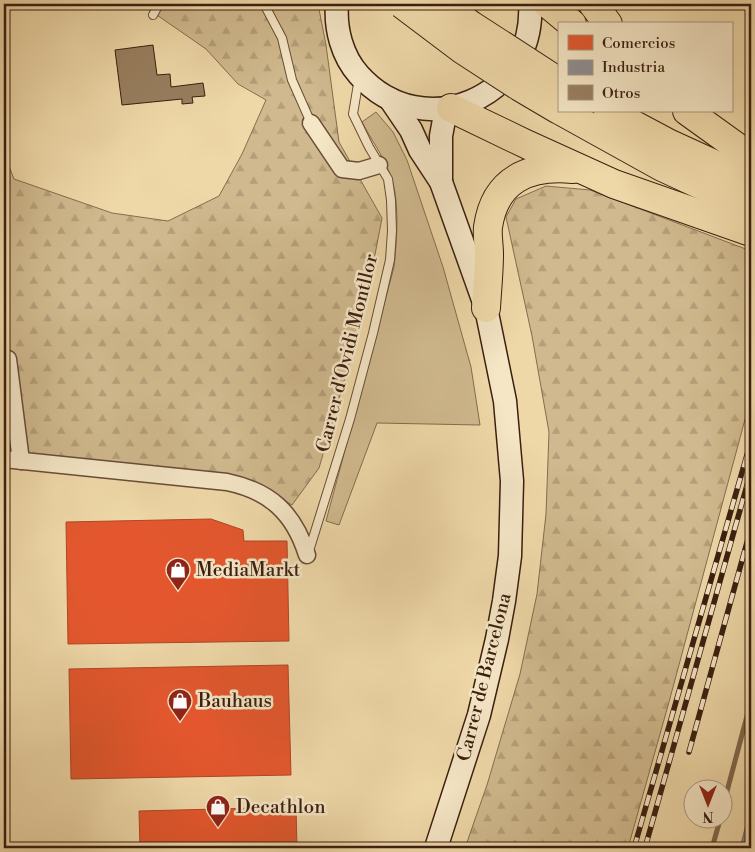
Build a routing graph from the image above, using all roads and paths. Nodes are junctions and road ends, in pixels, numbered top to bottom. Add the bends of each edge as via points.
1 (159, 4) edge
2 (264, 4) edge
3 (337, 4) edge
4 (402, 4) edge
5 (442, 4) edge
6 (530, 4) edge
7 (548, 4) edge
8 (593, 4) edge
9 (153, 15) dead end
10 (570, 22) edge
11 (606, 22) edge
12 (360, 76) junction
13 (558, 81) edge
14 (390, 99) junction
15 (449, 108) junction
16 (558, 110) edge
17 (562, 112) edge
18 (609, 112) edge
19 (693, 115) edge
20 (311, 123) joint
21 (666, 156) junction
22 (751, 157) edge
23 (379, 165) junction
24 (583, 170) junction
25 (751, 181) edge
26 (441, 182) junction
27 (751, 208) edge
28 (751, 232) edge
29 (486, 308) junction
30 (8, 359) dead end
31 (4, 459) edge
32 (21, 461) junction
33 (307, 555) joint
34 (436, 848) edge

1 - 9 lane
2 - 20 lane via 282,38 292,80
3 - 12 main road via 342,46
4 - 16 highway, bridge via 463,50
5 - 13 highway, bridge
6 - 15 main road via 525,45 511,71 486,94 467,104
7 - 10 highway
8 - 11 highway
12 - 14 main road
12 - 23 lane, Carrer d'Ovidi Montllor via 353,114
14 - 15 main road via 414,108
14 - 26 main road, Carrer de Barcelona
15 - 24 highway
15 - 26 main road, Carrer de Barcelona via 441,136
17 - 21 highway
18 - 21 highway
19 - 22 highway
20 - 23 street via 342,169 359,171
21 - 25 highway
21 - 27 highway
23 - 33 lane, Carrer d'Ovidi Montllor via 388,179 391,200 390,260 350,419
24 - 28 highway
24 - 29 highway via 540,169 522,175 503,189 493,205 488,228
26 - 29 main road, Carrer de Barcelona
29 - 34 main road, Carrer de Barcelona via 505,401 512,481 510,556 499,630 480,709
30 - 32 street
31 - 32 street
32 - 33 street via 246,486 285,512 295,524

